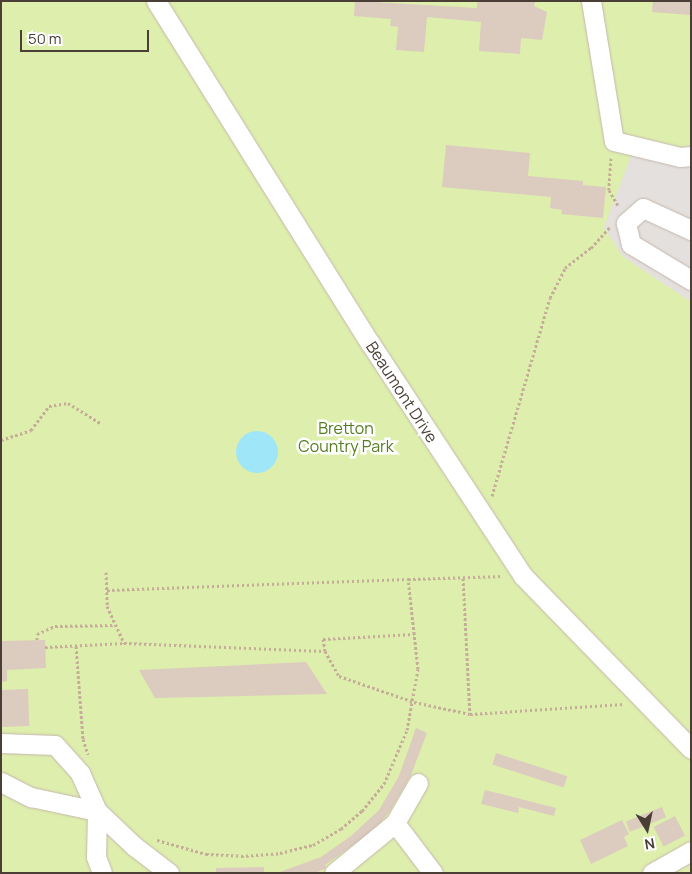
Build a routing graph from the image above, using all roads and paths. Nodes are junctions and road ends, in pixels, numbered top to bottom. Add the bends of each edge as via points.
1 (156, 1) edge
2 (592, 1) edge
3 (614, 141) junction
4 (691, 156) edge
5 (617, 215) dead end
6 (613, 222) dead end
7 (691, 230) edge
8 (691, 280) edge
9 (100, 423) dead end
10 (1, 440) edge
11 (486, 521) junction
12 (106, 572) dead end
13 (523, 576) junction
14 (463, 578) junction
15 (408, 579) junction
16 (107, 590) junction
17 (114, 625) junction
18 (414, 634) junction
19 (37, 640) dead end
20 (124, 643) junction
21 (76, 646) junction
22 (45, 647) dead end
23 (325, 651) junction
24 (639, 693) junction
25 (414, 702) junction
26 (470, 714) junction
27 (1, 743) edge
28 (691, 749) edge
29 (90, 763) dead end
30 (1, 782) edge
31 (418, 783) dead end
32 (97, 811) junction
33 (395, 823) junction
34 (148, 836) dead end
35 (691, 851) edge
36 (102, 873) edge
37 (169, 873) edge
38 (334, 873) edge
39 (433, 873) edge
40 (652, 873) edge

1 - 11 street, Beaumont Drive
2 - 3 street
3 - 4 street via 680,157
3 - 5 path via 609,190 620,209
6 - 11 path via 605,235 565,268 550,298
7 - 8 street via 643,208 626,223 631,244
9 - 10 path via 68,403 49,406 30,430
11 - 13 street, Beaumont Drive
12 - 16 path
13 - 14 path
13 - 24 street, Beaumont Drive
14 - 15 path
14 - 26 path
15 - 16 path
15 - 18 path
16 - 17 path via 107,606
17 - 19 path via 55,626 38,634
17 - 20 path
18 - 23 path via 323,638
18 - 25 path via 418,669
20 - 21 path
20 - 23 path
21 - 22 path
21 - 29 path via 83,739
23 - 25 path via 339,676
24 - 26 path via 626,704
24 - 28 street, Beaumont Drive
25 - 26 path
25 - 34 path via 407,730 384,784 362,811 341,829 313,844 280,853 241,856 178,848
27 - 32 street via 55,745 80,773
30 - 32 street via 31,796
31 - 33 street
32 - 36 street via 96,858
32 - 37 street
33 - 38 street
33 - 39 street
35 - 40 street

